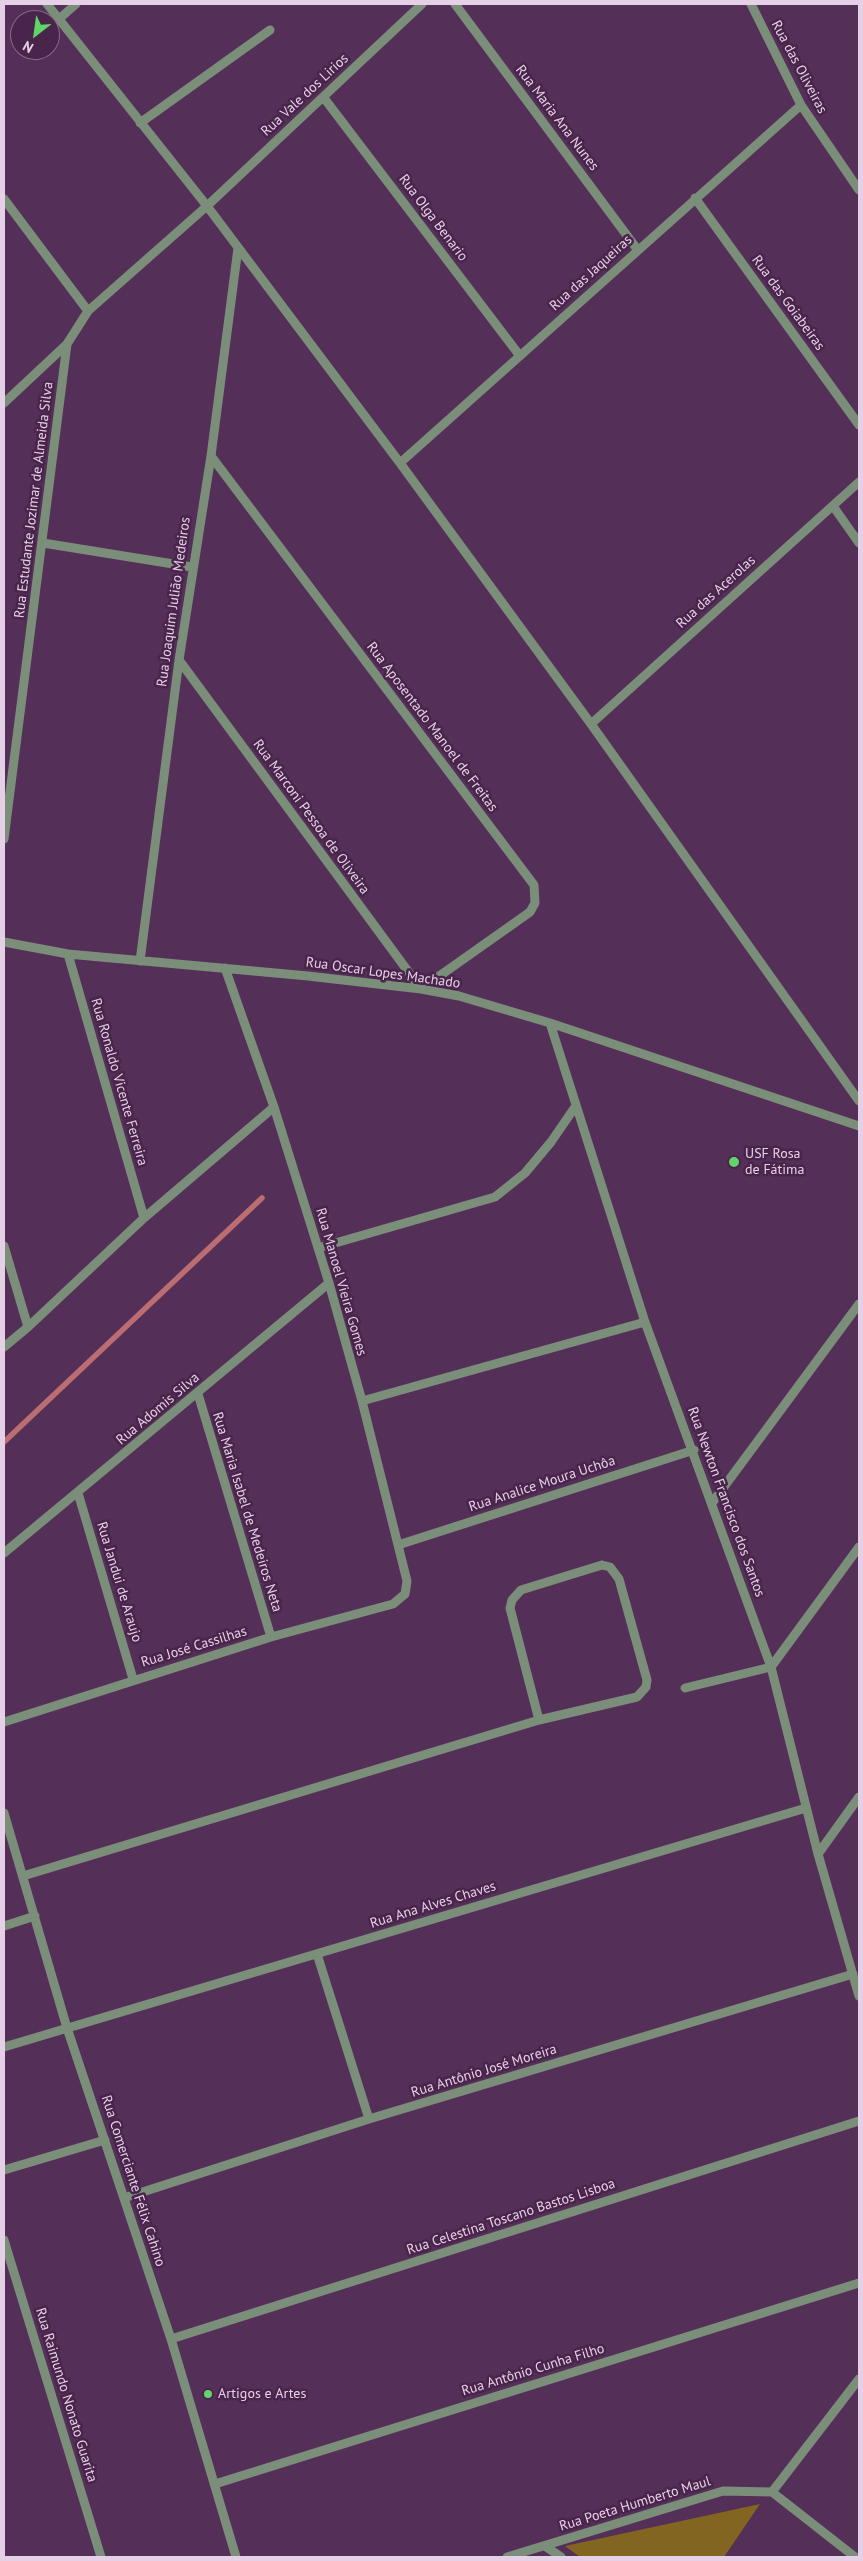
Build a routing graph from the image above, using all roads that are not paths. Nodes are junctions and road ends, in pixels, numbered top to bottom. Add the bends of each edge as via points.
1 (76, 4) edge
2 (422, 4) edge
3 (454, 4) edge
4 (751, 4) edge
5 (60, 18) edge
6 (60, 20) edge
7 (270, 30) dead end
8 (324, 98) junction
9 (801, 105) junction
10 (140, 123) junction
11 (859, 190) edge
12 (695, 198) junction
13 (4, 199) edge
14 (207, 206) junction
15 (238, 248) junction
16 (637, 249) junction
17 (88, 311) junction
18 (66, 344) junction
19 (520, 356) junction
20 (4, 403) edge
21 (859, 425) edge
22 (211, 456) junction
23 (400, 462) junction
24 (859, 482) edge
25 (833, 506) junction
26 (43, 543) junction
27 (859, 543) edge
28 (192, 567) junction
29 (179, 660) junction
30 (591, 724) junction
31 (4, 839) edge
32 (4, 942) edge
33 (68, 954) junction
34 (140, 961) junction
35 (225, 968) junction
36 (421, 989) junction
37 (550, 1023) junction
38 (859, 1101) edge
39 (274, 1107) junction
40 (575, 1107) junction
41 (859, 1126) edge
42 (144, 1218) junction
43 (4, 1246) edge
44 (318, 1248) junction
45 (328, 1283) junction
46 (859, 1304) edge
47 (645, 1322) junction
48 (28, 1327) junction
49 (4, 1347) edge
50 (198, 1394) junction
51 (362, 1401) junction
52 (694, 1450) junction
53 (78, 1493) junction
54 (712, 1503) junction
55 (398, 1544) junction
56 (859, 1548) edge
57 (4, 1553) edge
58 (393, 1604) joint
59 (271, 1637) junction
60 (771, 1667) junction
61 (133, 1679) junction
62 (685, 1688) dead end
63 (539, 1720) junction
64 (4, 1722) edge
65 (859, 1798) edge
66 (806, 1808) junction
67 (4, 1813) edge
68 (818, 1854) junction
69 (23, 1876) junction
70 (35, 1916) junction
71 (4, 1926) edge
72 (317, 1954) junction
73 (853, 1974) junction
74 (859, 1996) edge
75 (67, 2028) junction
76 (4, 2047) edge
77 (369, 2120) junction
78 (859, 2121) edge
79 (105, 2140) junction
80 (4, 2170) edge
81 (124, 2198) junction
82 (4, 2240) edge
83 (859, 2282) edge
84 (171, 2339) junction
85 (859, 2379) edge
86 (215, 2484) junction
87 (772, 2492) junction
88 (545, 2546) junction
89 (558, 2556) edge
90 (101, 2557) edge
91 (236, 2557) edge
92 (507, 2557) edge
93 (855, 2557) edge

1 - 5 street
2 - 8 street, Rua Vale dos Lirios
3 - 16 street, Rua Maria Ana Nunes
4 - 9 street, Rua das Oliveiras
6 - 10 street
7 - 10 street
8 - 14 street, Rua Vale dos Lirios
8 - 19 street, Rua Olga Benario
9 - 11 street, Rua das Oliveiras
9 - 12 street, Rua das Jaqueiras
10 - 14 street
12 - 16 street, Rua das Jaqueiras
12 - 21 street, Rua das Goiabeiras
13 - 17 street
14 - 15 street
14 - 17 street, Rua Vale dos Lirios
15 - 22 street, Rua Joaquim Julião Medeiros
15 - 23 street
16 - 19 street, Rua das Jaqueiras
17 - 18 street, Rua Vale dos Lirios
18 - 20 street
18 - 26 street, Rua Estudante Jozimar de Almeida Silva
19 - 23 street, Rua das Jaqueiras
22 - 28 street, Rua Joaquim Julião Medeiros
22 - 36 street, Rua Aposentado Manoel de Freitas via 534,886 534,903 530,912
23 - 30 street
24 - 25 street, Rua das Acerolas
25 - 27 street
25 - 30 street, Rua das Acerolas
26 - 28 street
26 - 31 street, Rua Estudante Jozimar de Almeida Silva
28 - 29 street, Rua Joaquim Julião Medeiros
29 - 34 street, Rua Joaquim Julião Medeiros
29 - 36 street, Rua Marconi Pessoa de Oliveira
30 - 38 street
32 - 33 street, Rua Oscar Lopes Machado
33 - 34 street, Rua Oscar Lopes Machado
33 - 42 street, Rua Ronaldo Vicente Ferreira
34 - 35 street, Rua Oscar Lopes Machado
35 - 36 street, Rua Oscar Lopes Machado
35 - 39 street, Rua Manoel Vieira Gomes
36 - 37 street, Rua Oscar Lopes Machado
37 - 40 street, Rua Newton Francisco dos Santos
37 - 41 street, Rua Oscar Lopes Machado
39 - 42 street
39 - 44 street, Rua Manoel Vieira Gomes
40 - 44 street via 552,1142 525,1173 495,1197
40 - 47 street, Rua Newton Francisco dos Santos
42 - 48 street
43 - 48 street
44 - 45 street, Rua Manoel Vieira Gomes
45 - 50 street, Rua Adomis Silva
45 - 51 street, Rua Manoel Vieira Gomes
46 - 54 street
47 - 51 street
47 - 52 street, Rua Newton Francisco dos Santos
48 - 49 street
50 - 53 street, Rua Adomis Silva
50 - 59 street, Rua Maria Isabel de Medeiros Neta
51 - 55 street, Rua Manoel Vieira Gomes
52 - 54 street, Rua Newton Francisco dos Santos
52 - 55 street, Rua Analice Moura Uchôa
53 - 57 street, Rua Adomis Silva
53 - 61 street, Rua Jandui de Araujo
54 - 60 street, Rua Newton Francisco dos Santos
55 - 58 street, Rua Manoel Vieira Gomes via 406,1587 401,1599
56 - 60 street
58 - 59 street, Rua José Cassilhas
59 - 61 street, Rua José Cassilhas
60 - 62 street
60 - 66 street, Rua Newton Francisco dos Santos
61 - 64 street, Rua José Cassilhas
63 - 63 street via 638,1697 643,1693 647,1680 619,1578 610,1567 602,1565 520,1590 512,1600 510,1608
63 - 69 street
65 - 68 street
66 - 68 street, Rua Newton Francisco dos Santos
66 - 72 street, Rua Ana Alves Chaves
67 - 69 street, Rua Comerciante Félix Cahino
68 - 73 street, Rua Newton Francisco dos Santos
69 - 70 street, Rua Comerciante Félix Cahino
70 - 71 street
70 - 75 street, Rua Comerciante Félix Cahino
72 - 75 street, Rua Ana Alves Chaves
72 - 77 street
73 - 74 street, Rua Newton Francisco dos Santos
73 - 77 street, Rua Antônio José Moreira
75 - 76 street, Rua Ana Alves Chaves
75 - 79 street, Rua Comerciante Félix Cahino
77 - 81 street, Rua Antônio José Moreira
78 - 84 street, Rua Celestina Toscano Bastos Lisboa
79 - 80 street
79 - 81 street, Rua Comerciante Félix Cahino
81 - 84 street, Rua Comerciante Félix Cahino
82 - 90 street, Rua Raimundo Nonato Guarita
83 - 86 street, Rua Antônio Cunha Filho
84 - 86 street, Rua Comerciante Félix Cahino
85 - 87 street
86 - 91 street, Rua Comerciante Félix Cahino
87 - 88 street, Rua Poeta Humberto Maul via 723,2491
87 - 93 street
88 - 89 street
88 - 92 street, Rua Poeta Humberto Maul

